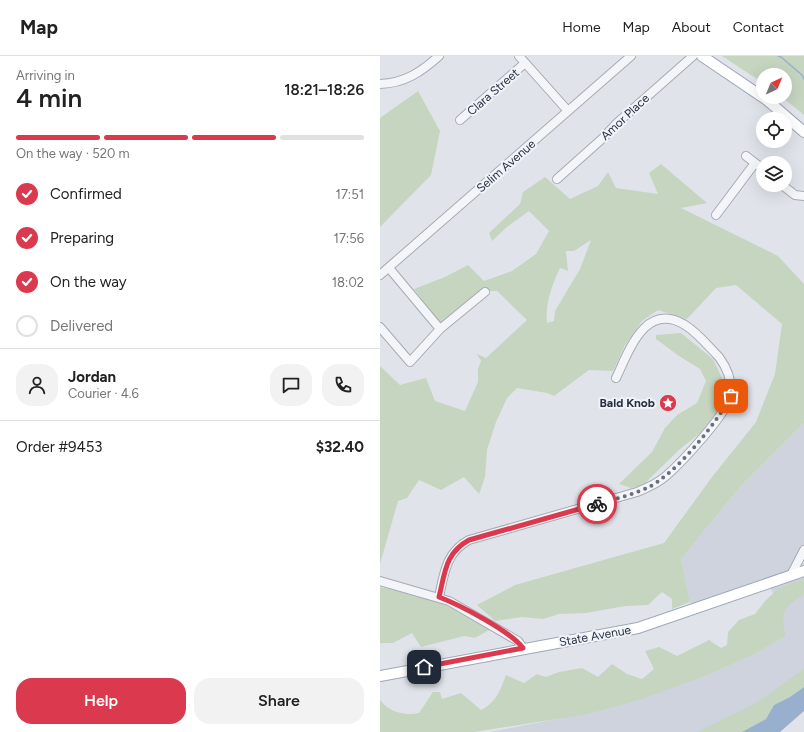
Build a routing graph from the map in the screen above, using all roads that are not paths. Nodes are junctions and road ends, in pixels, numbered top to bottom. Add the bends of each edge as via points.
1 (438, 56) edge
2 (519, 56) edge
3 (631, 56) edge
4 (693, 56) edge
5 (702, 56) edge
6 (526, 63) junction
7 (380, 84) edge
8 (568, 111) junction
9 (460, 120) dead end
10 (804, 132) edge
11 (746, 156) dead end
12 (755, 163) joint
13 (557, 179) dead end
14 (791, 192) edge
15 (804, 196) edge
16 (716, 215) dead end
17 (389, 268) junction
18 (380, 275) edge
19 (485, 292) dead end
20 (380, 327) edge
21 (440, 329) junction
22 (616, 378) dead end
23 (804, 550) edge
24 (804, 571) edge
25 (791, 575) junction
26 (380, 581) edge
27 (439, 597) junction
28 (523, 648) junction
29 (380, 676) edge

1 - 7 street via 412,77
2 - 6 street
3 - 8 street, Selim Avenue
4 - 13 street, Amor Place via 617,122
5 - 10 main road via 767,100
6 - 8 street
6 - 9 street, Clara Street
8 - 17 street, Selim Avenue
11 - 12 street
12 - 16 street
14 - 15 street
17 - 18 street, Selim Avenue
17 - 21 street
19 - 21 street
20 - 21 street via 410,362
22 - 27 street via 640,332 654,322 670,320 686,325 724,363 730,377 731,396 710,428 666,476 654,484 637,492 469,540 463,544 448,560
23 - 25 street
24 - 25 main road, State Avenue
25 - 28 main road, State Avenue via 638,628
26 - 27 street
27 - 28 street via 466,609 518,641
28 - 29 main road, State Avenue

